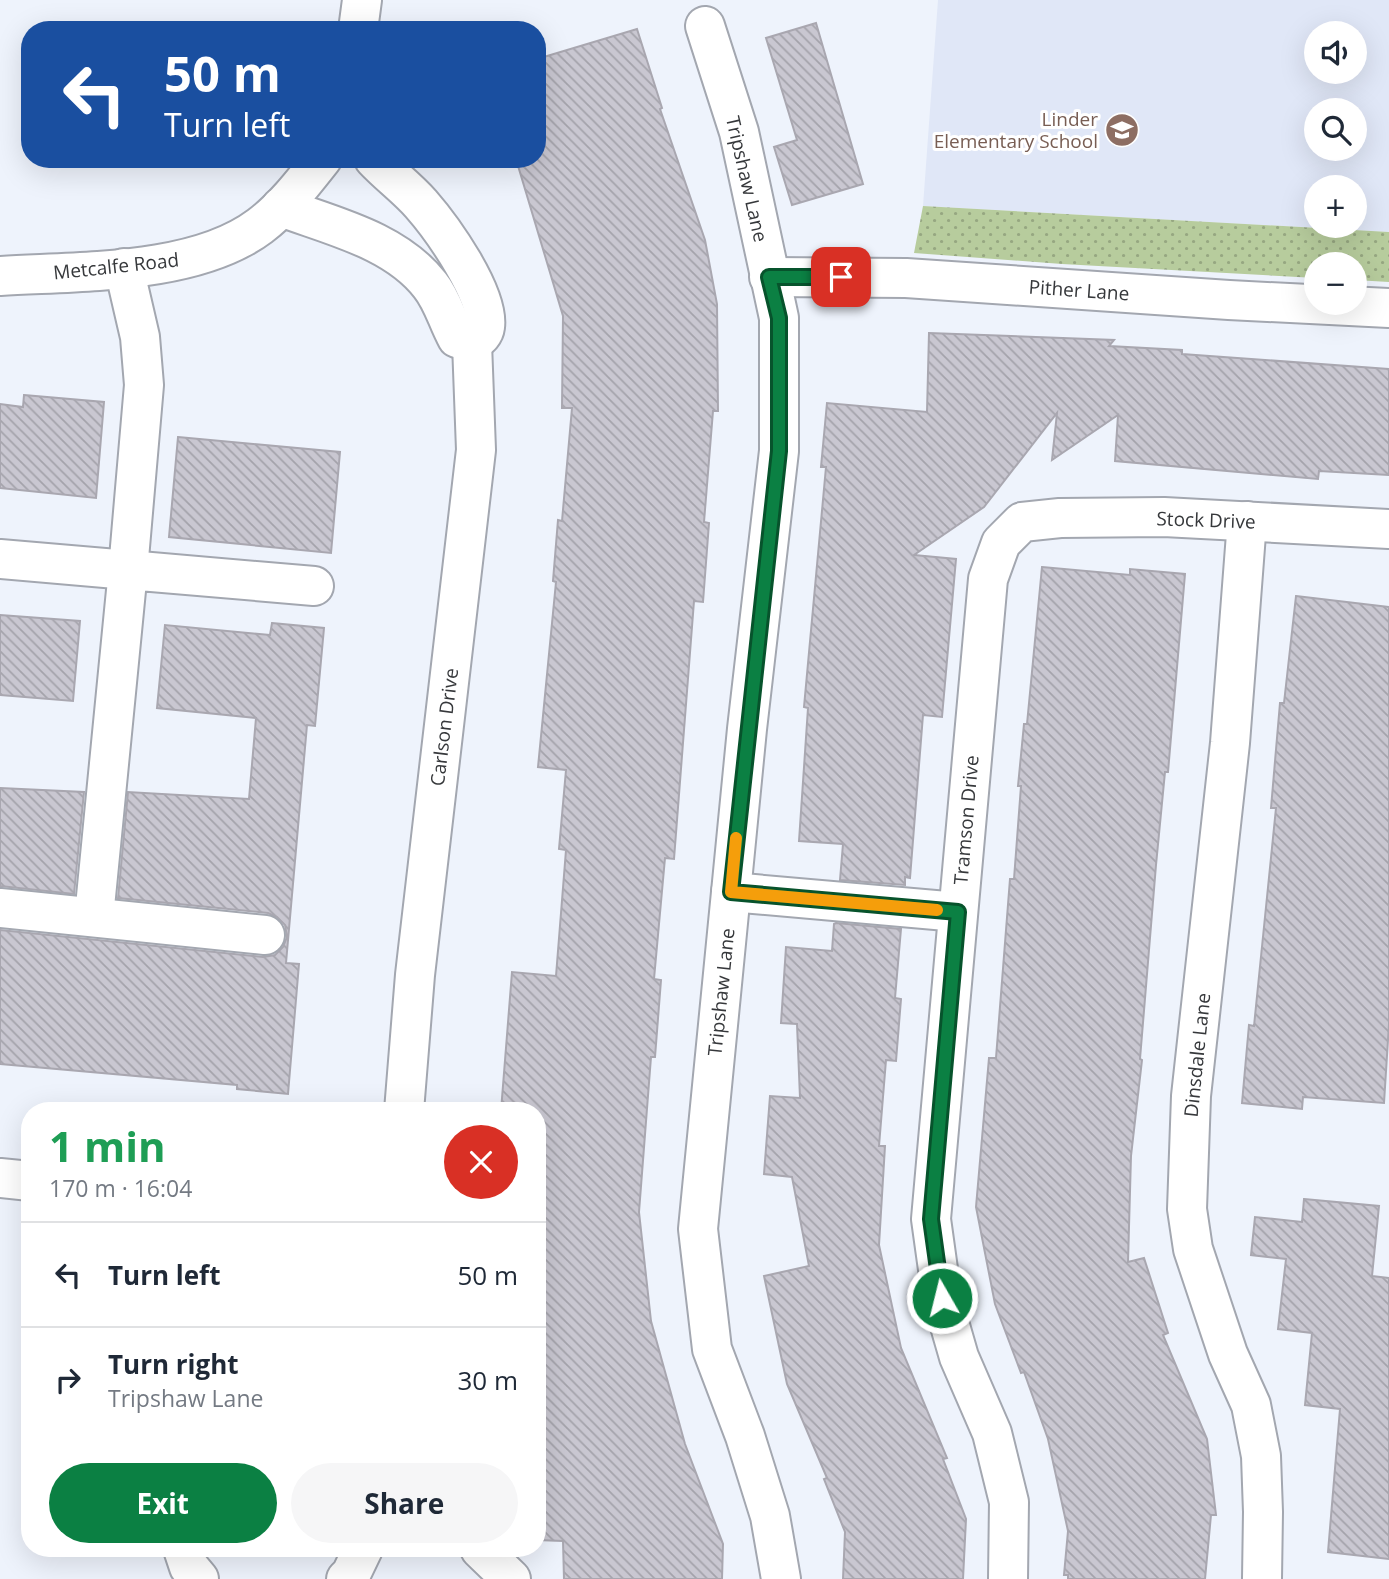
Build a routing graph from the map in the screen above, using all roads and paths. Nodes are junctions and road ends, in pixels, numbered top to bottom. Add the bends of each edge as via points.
1 (362, 0) edge
2 (359, 21) edge
3 (705, 26) dead end
4 (314, 168) edge
5 (384, 168) edge
6 (281, 207) junction
7 (456, 251) junction
8 (124, 268) junction
9 (0, 276) edge
10 (421, 276) junction
11 (769, 277) junction
12 (1389, 308) edge
13 (472, 343) junction
14 (1247, 521) junction
15 (1022, 522) joint
16 (1389, 529) edge
17 (0, 559) edge
18 (128, 570) junction
19 (314, 586) dead end
20 (731, 892) junction
21 (0, 908) edge
22 (958, 912) junction
23 (94, 917) junction
24 (265, 935) dead end
25 (405, 1102) edge
26 (0, 1178) edge
27 (21, 1180) edge
28 (186, 1557) edge
29 (359, 1557) edge
30 (488, 1557) edge
31 (199, 1579) edge
32 (346, 1579) edge
33 (511, 1579) edge
34 (781, 1579) edge
35 (1008, 1579) edge
36 (1262, 1579) edge

1 - 2 street
3 - 11 street, Tripshaw Lane via 738,132
4 - 6 street, Metcalfe Road
5 - 7 street, Carlson Drive via 420,202
6 - 8 street, Metcalfe Road via 240,239 207,252 176,263
6 - 10 street via 367,239 398,255
7 - 10 street
7 - 13 street, Carlson Drive via 485,316 483,333
8 - 9 street, Metcalfe Road
8 - 18 street via 140,337 144,385
10 - 13 street via 442,302 457,338
11 - 12 street, Pither Lane via 906,278
11 - 20 street, Tripshaw Lane via 779,318 779,451
13 - 25 street, Carlson Drive via 476,450 415,975
14 - 15 street, Stock Drive via 1164,517
14 - 16 street, Stock Drive
14 - 36 street, Dinsdale Lane via 1230,743 1191,1096 1187,1209 1193,1250 1228,1354 1251,1405 1261,1467
15 - 22 street, Tramson Drive via 1001,543 988,579
17 - 18 street
18 - 19 street
18 - 23 street
20 - 22 street
20 - 34 street, Tripshaw Lane via 698,1229 712,1349 770,1516
21 - 23 street
22 - 35 street, Tramson Drive via 931,1219 942,1298 960,1357 992,1433 1009,1502
23 - 24 street
26 - 27 street
28 - 31 street
29 - 32 street
30 - 33 street

